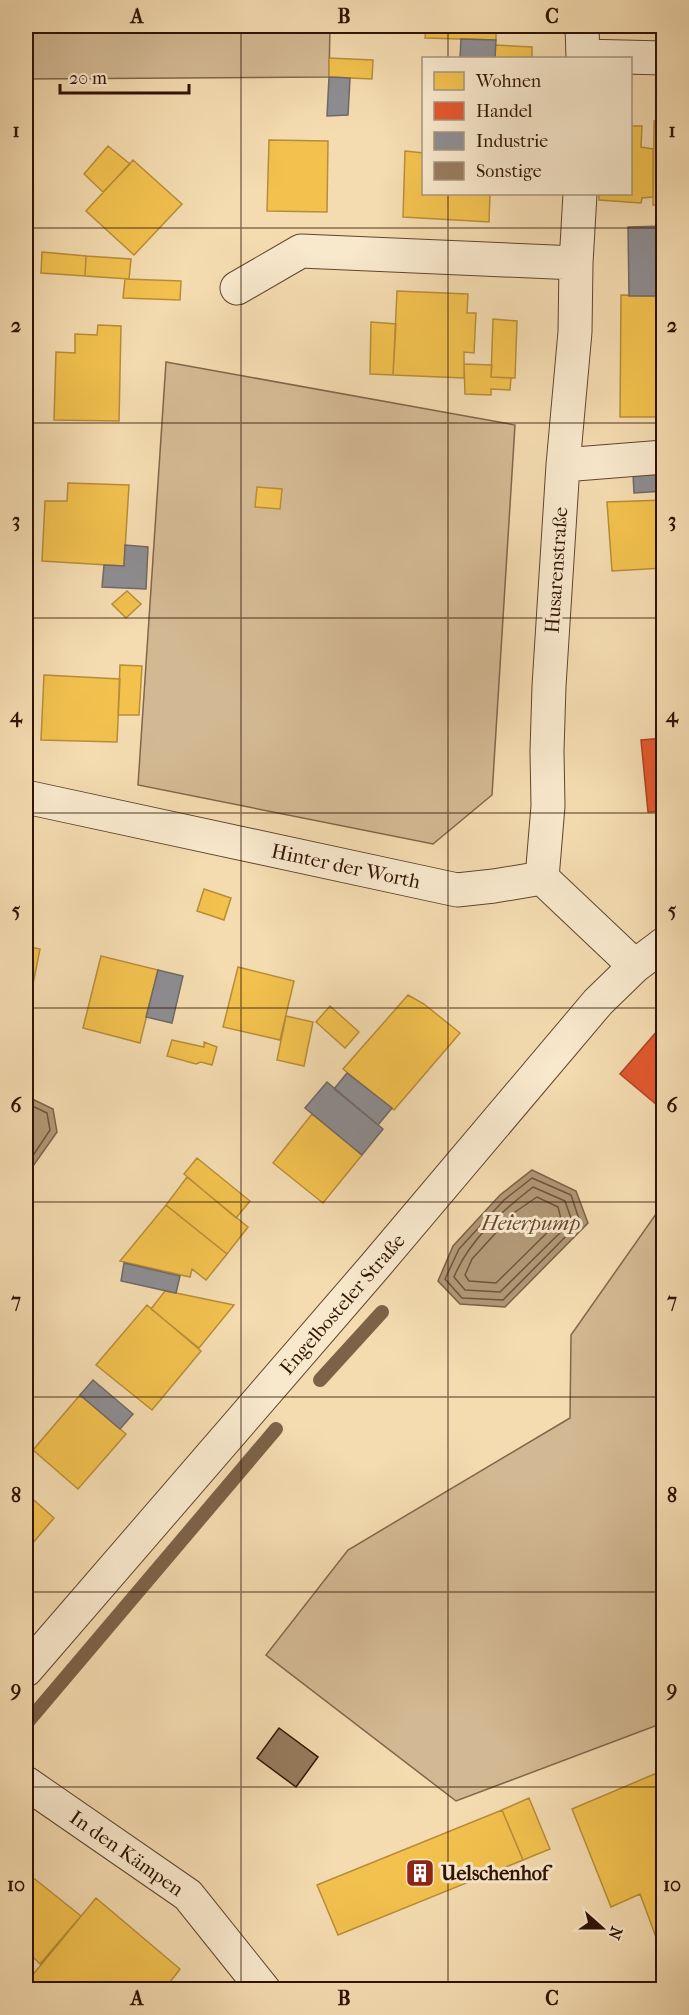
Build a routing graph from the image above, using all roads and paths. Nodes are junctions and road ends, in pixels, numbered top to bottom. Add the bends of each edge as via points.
1 (583, 47) edge
2 (663, 58) edge
3 (580, 195) edge
4 (576, 263) junction
5 (237, 288) dead end
6 (663, 457) edge
7 (563, 465) junction
8 (26, 797) edge
9 (542, 878) junction
10 (663, 944) edge
11 (635, 966) junction
12 (26, 1670) edge
13 (26, 1783) edge
14 (264, 1989) edge

1 - 2 street
3 - 4 street, Husarenstraße
4 - 5 street via 302,251
4 - 7 street, Husarenstraße
6 - 7 street
7 - 9 street, Husarenstraße
8 - 9 street, Hinter der Worth via 457,890
9 - 11 street
10 - 11 street, Engelbosteler Straße
11 - 12 street, Engelbosteler Straße via 598,1002
13 - 14 street, In den Kämpen via 188,1895

